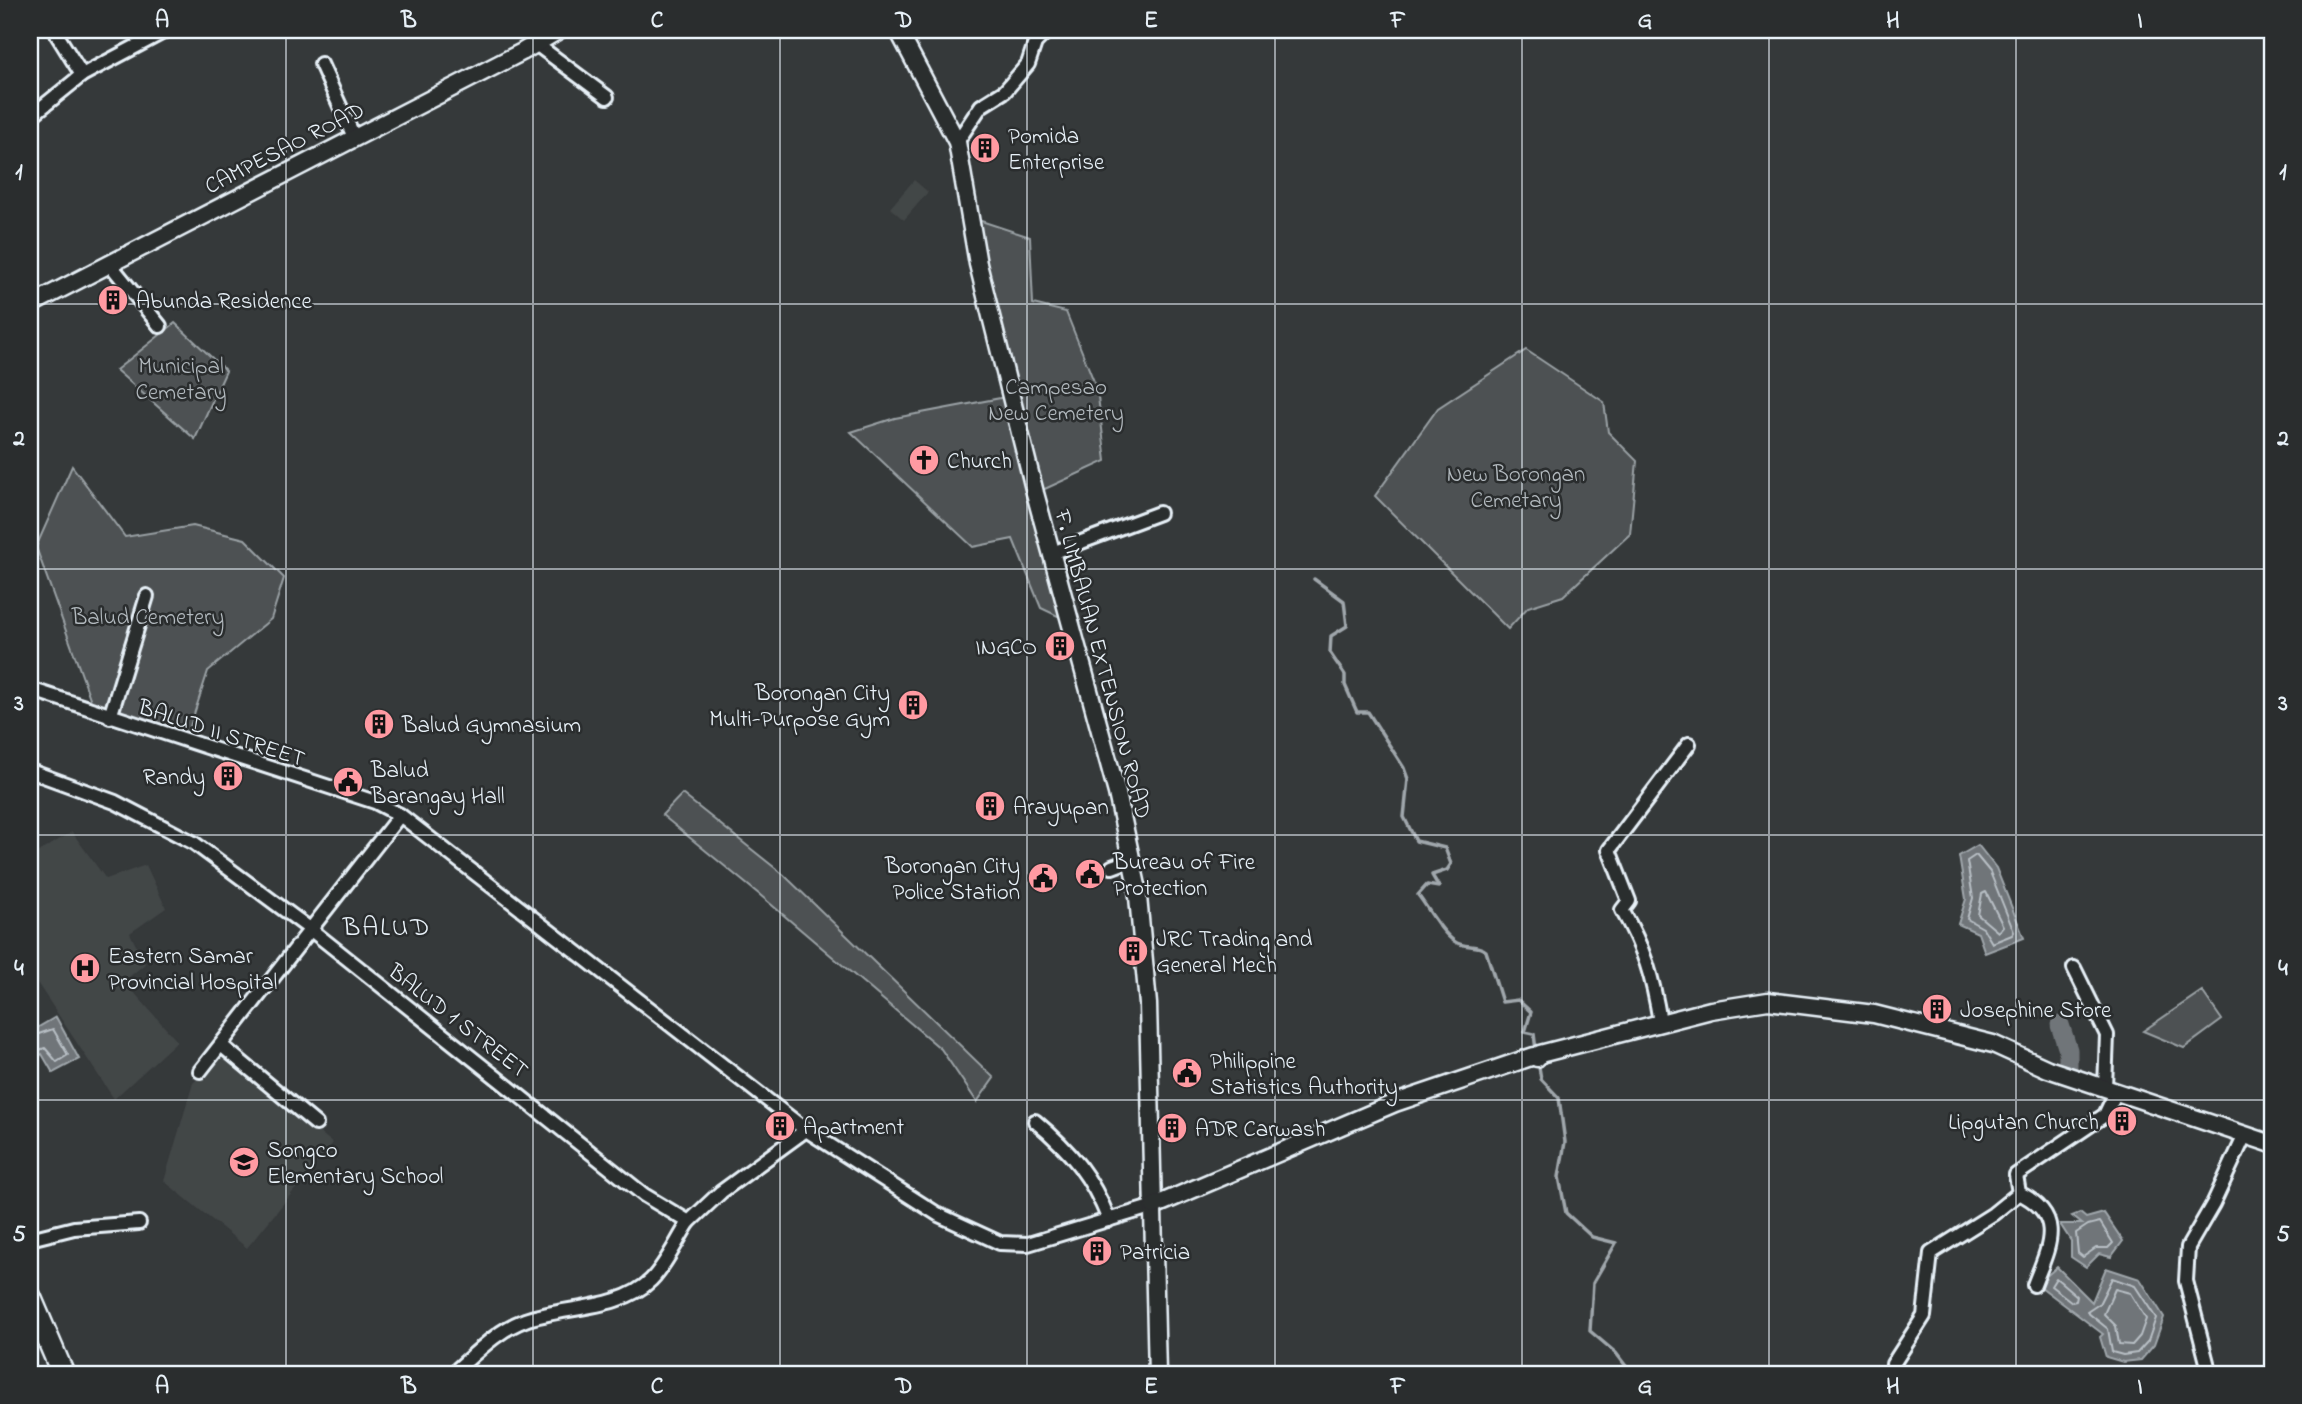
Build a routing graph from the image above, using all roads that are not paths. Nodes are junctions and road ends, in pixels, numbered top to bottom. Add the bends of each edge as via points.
1 (54, 30) edge
2 (167, 30) edge
3 (559, 30) edge
4 (898, 30) edge
5 (1048, 30) edge
6 (536, 44) junction
7 (321, 64) dead end
8 (82, 75) junction
9 (607, 97) dead end
10 (30, 117) edge
11 (354, 137) junction
12 (957, 142) junction
13 (109, 263) junction
14 (30, 305) edge
15 (160, 326) dead end
16 (1158, 513) dead end
17 (1052, 553) junction
18 (147, 596) dead end
19 (30, 688) edge
20 (110, 717) junction
21 (1689, 744) dead end
22 (30, 771) edge
23 (400, 815) junction
24 (1131, 860) junction
25 (1112, 867) dead end
26 (310, 929) junction
27 (2074, 968) dead end
28 (1660, 1022) junction
29 (221, 1045) junction
30 (200, 1071) dead end
31 (2111, 1090) junction
32 (1035, 1121) dead end
33 (316, 1124) dead end
34 (806, 1130) junction
35 (2245, 1135) junction
36 (2272, 1144) edge
37 (2019, 1193) junction
38 (1154, 1206) junction
39 (1109, 1220) junction
40 (690, 1222) junction
41 (139, 1223) dead end
42 (30, 1239) edge
43 (2034, 1286) dead end
44 (30, 1297) edge
45 (63, 1374) edge
46 (452, 1374) edge
47 (1157, 1374) edge
48 (1894, 1374) edge
49 (2210, 1374) edge

1 - 8 street
2 - 8 street
3 - 6 street, CAMPESAO ROAD
4 - 12 street, F. LIMBAUAN EXTENSION ROAD
5 - 12 street via 1035,43 1028,64 1005,91 981,106
6 - 9 street
6 - 11 street, CAMPESAO ROAD
7 - 11 street
8 - 10 street
11 - 13 street, CAMPESAO ROAD
12 - 17 street, F. LIMBAUAN EXTENSION ROAD via 978,264
13 - 14 street, CAMPESAO ROAD
13 - 15 street
16 - 17 street
17 - 24 street, F. LIMBAUAN EXTENSION ROAD
18 - 20 street
19 - 20 street, BALUD II STREET
20 - 23 street, BALUD II STREET via 374,802
21 - 28 street via 1609,850 1629,901 1622,910 1648,965
22 - 26 street, BALUD 1 STREET via 115,802 194,843
23 - 26 street
23 - 34 street, BALUD II STREET
24 - 25 street
24 - 38 street, F. LIMBAUAN EXTENSION ROAD via 1148,1004
26 - 29 street
26 - 40 street, BALUD 1 STREET via 644,1195
27 - 31 street via 2107,1035
28 - 31 street via 1768,1000 1874,1014 1993,1044
28 - 38 street via 1537,1055 1395,1103
29 - 30 street
29 - 33 street
31 - 35 street
31 - 37 street via 2105,1115 2016,1175
32 - 39 street via 1065,1147 1096,1186
34 - 39 street, BALUD II STREET via 939,1215 1000,1243 1028,1244
34 - 40 street via 721,1192
35 - 36 street
35 - 49 street via 2188,1247 2186,1280
37 - 43 street via 2046,1216 2052,1237
37 - 48 street via 1931,1253 1924,1316 1893,1364
38 - 39 street, BALUD II STREET
38 - 47 street, F. LIMBAUAN EXTENSION ROAD
40 - 46 street via 651,1280 620,1301 558,1309 521,1321
41 - 42 street via 74,1228
44 - 45 main road

